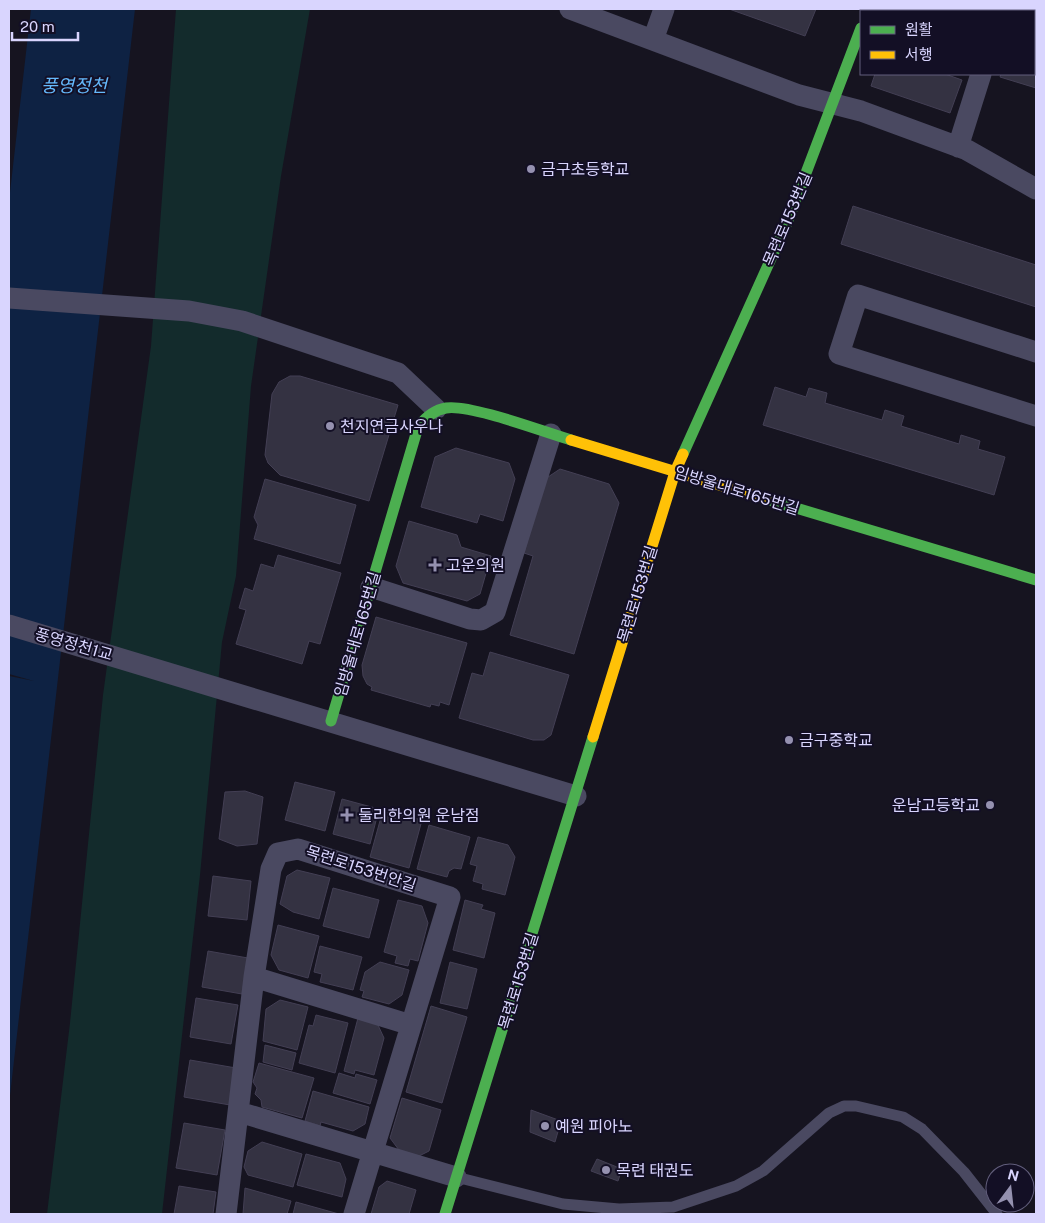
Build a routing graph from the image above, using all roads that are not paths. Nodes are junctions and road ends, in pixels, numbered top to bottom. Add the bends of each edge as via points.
1 (570, 9) edge
2 (664, 9) edge
3 (860, 31) edge
4 (653, 40) junction
5 (981, 75) edge
6 (834, 103) junction
7 (958, 147) junction
8 (1036, 189) edge
9 (9, 298) edge
10 (1036, 352) edge
11 (436, 409) junction
12 (1036, 416) edge
13 (550, 434) junction
14 (675, 472) junction
15 (1036, 580) edge
16 (370, 587) junction
17 (9, 625) edge
18 (331, 721) junction
19 (576, 796) junction
20 (254, 977) junction
21 (410, 1026) junction
22 (239, 1112) junction
23 (373, 1151) junction
24 (456, 1177) junction
25 (226, 1214) edge
26 (354, 1214) edge
27 (445, 1214) edge
28 (997, 1214) edge

1 - 4 street
2 - 4 street
3 - 6 street, 목련로153번길
4 - 6 street via 799,95
5 - 7 street
6 - 7 street
6 - 14 street, 목련로153번길 via 788,223
7 - 8 street
9 - 11 street via 189,311 250,323 398,372
10 - 12 street via 858,295 839,354
11 - 13 street, 임방울대로165번길 via 449,406 465,408
11 - 16 street, 임방울대로165번길 via 418,427
13 - 14 street, 임방울대로165번길
13 - 16 street via 496,612 481,620 470,619
14 - 15 street, 임방울대로165번길
14 - 19 street, 목련로153번길
16 - 18 street, 임방울대로165번길
17 - 18 street, 풍영정천1교
18 - 19 street, 풍영정천1교
19 - 24 street, 목련로153번길
20 - 21 street
20 - 21 street, 목련로153번안길 via 271,869 278,853 298,849 450,896
20 - 22 street, 목련로153번안길
21 - 23 street
22 - 23 street
22 - 25 street, 목련로153번안길
23 - 24 street
23 - 26 street
24 - 27 street, 목련로153번길
24 - 28 lane via 563,1204 619,1209 673,1207 736,1186 763,1171 829,1113 844,1106 856,1106 903,1117 922,1128 964,1172

